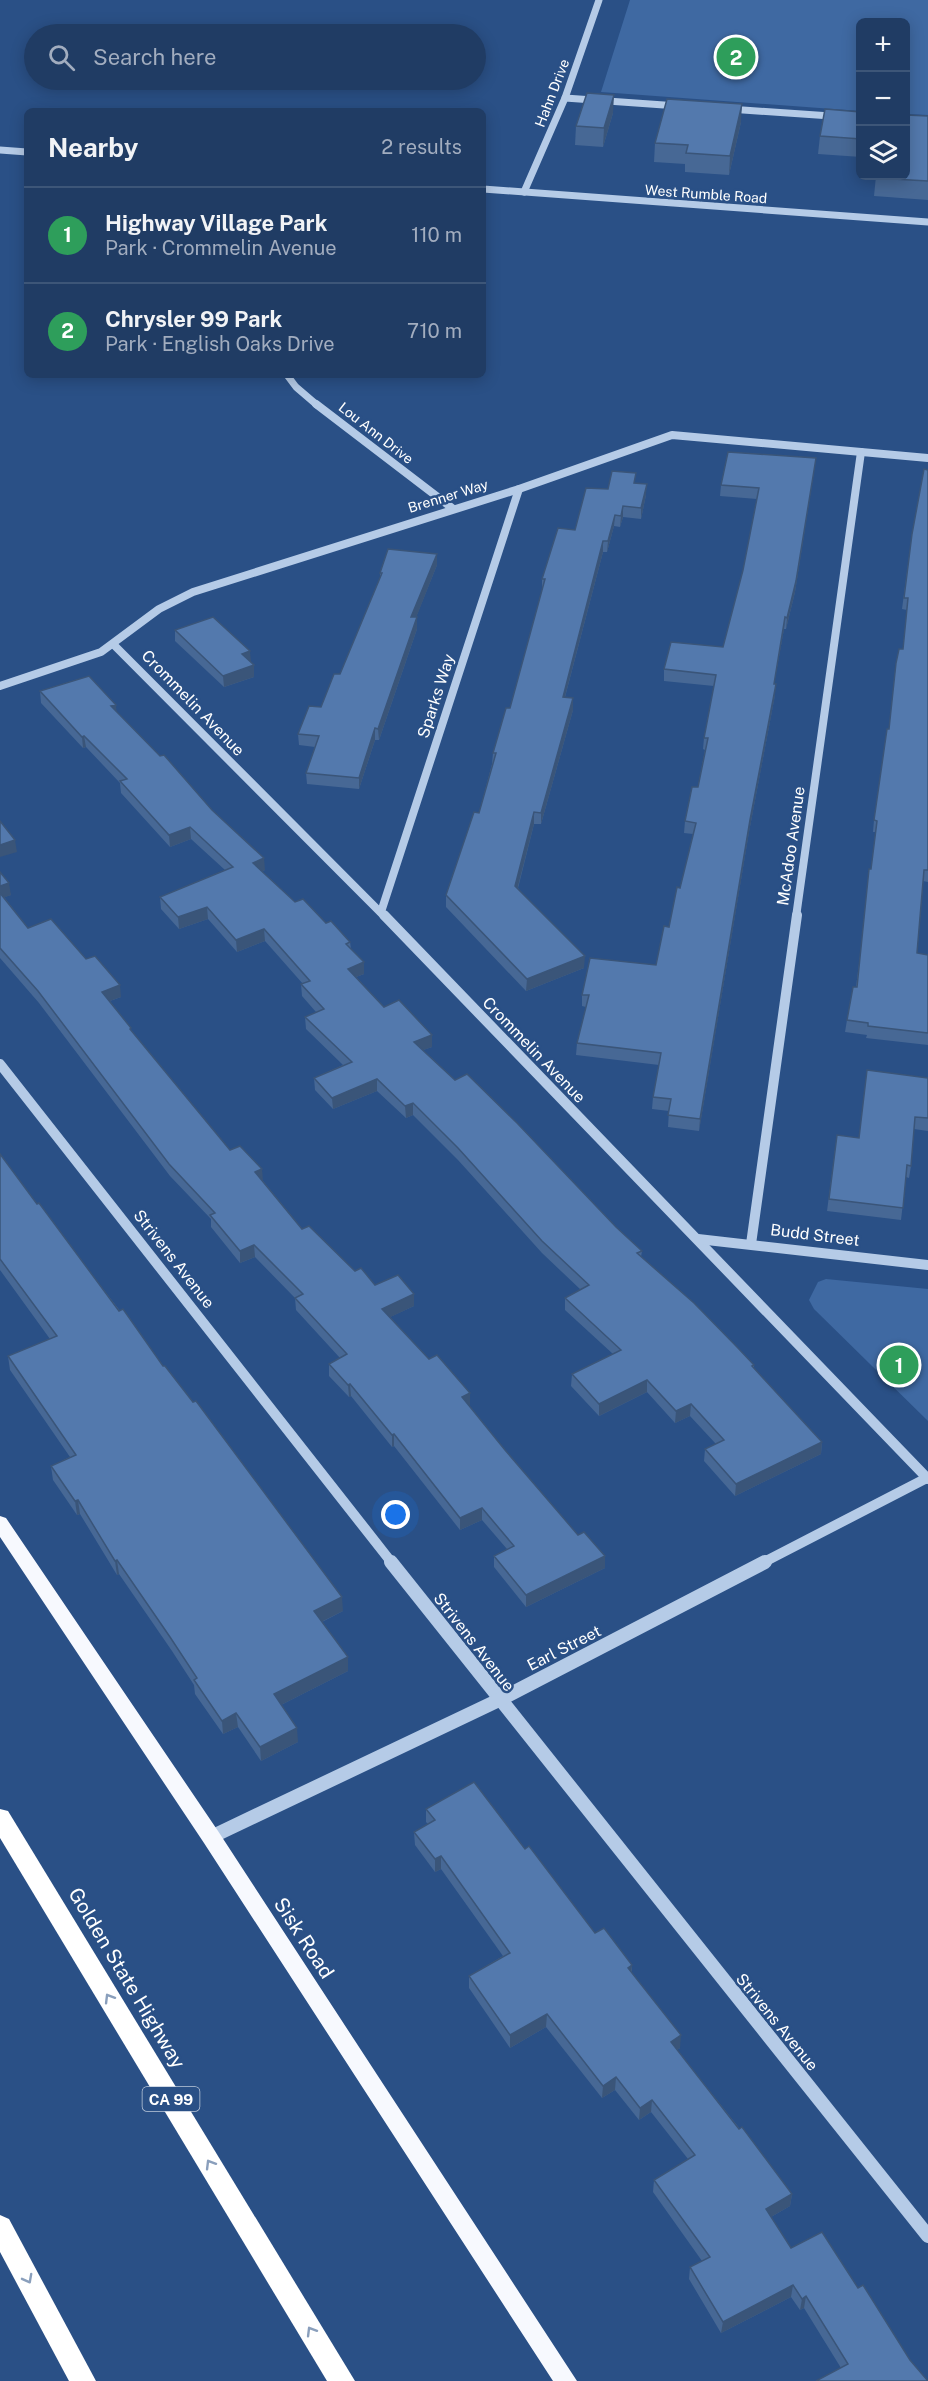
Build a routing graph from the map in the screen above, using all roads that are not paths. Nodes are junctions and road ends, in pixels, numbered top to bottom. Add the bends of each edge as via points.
1 (599, 0) edge
2 (565, 98) junction
3 (683, 106) edge
4 (719, 109) edge
5 (856, 118) edge
6 (0, 150) edge
7 (24, 152) edge
8 (486, 189) edge
9 (524, 192) junction
10 (928, 222) edge
11 (289, 378) edge
12 (861, 452) junction
13 (928, 458) edge
14 (519, 489) junction
15 (452, 508) junction
16 (114, 645) junction
17 (0, 686) edge
18 (381, 912) junction
19 (0, 1064) edge
20 (698, 1239) junction
21 (751, 1244) junction
22 (928, 1265) edge
23 (928, 1478) edge
24 (0, 1523) edge
25 (499, 1700) junction
26 (0, 1818) edge
27 (211, 1837) junction
28 (0, 2227) edge
29 (928, 2236) edge
30 (83, 2381) edge
31 (342, 2381) edge
32 (566, 2381) edge

1 - 2 street, Hahn Drive
2 - 3 street
2 - 9 street, Hahn Drive
4 - 5 street
6 - 7 street
8 - 9 street, West Rumble Road
9 - 10 street, West Rumble Road
11 - 15 street, Lou Ann Drive via 340,424
12 - 13 street, Brenner Way
12 - 14 street, Brenner Way via 672,435
12 - 21 street, McAdoo Avenue
14 - 15 street, Brenner Way
14 - 18 street, Sparks Way
15 - 16 street, Brenner Way via 176,598
16 - 17 street, Brenner Way via 87,658
16 - 18 street, Crommelin Avenue
18 - 20 street, Crommelin Avenue
19 - 25 street, Strivens Avenue
20 - 21 street, Budd Street
20 - 23 street, Crommelin Avenue
21 - 22 street, Budd Street
23 - 25 street, Earl Street
24 - 27 main road, Sisk Road
25 - 27 street, Earl Street
25 - 29 street, Strivens Avenue
31 -> 26 highway, Golden State Highway / CA 99
27 - 32 main road, Sisk Road
28 -> 30 highway

